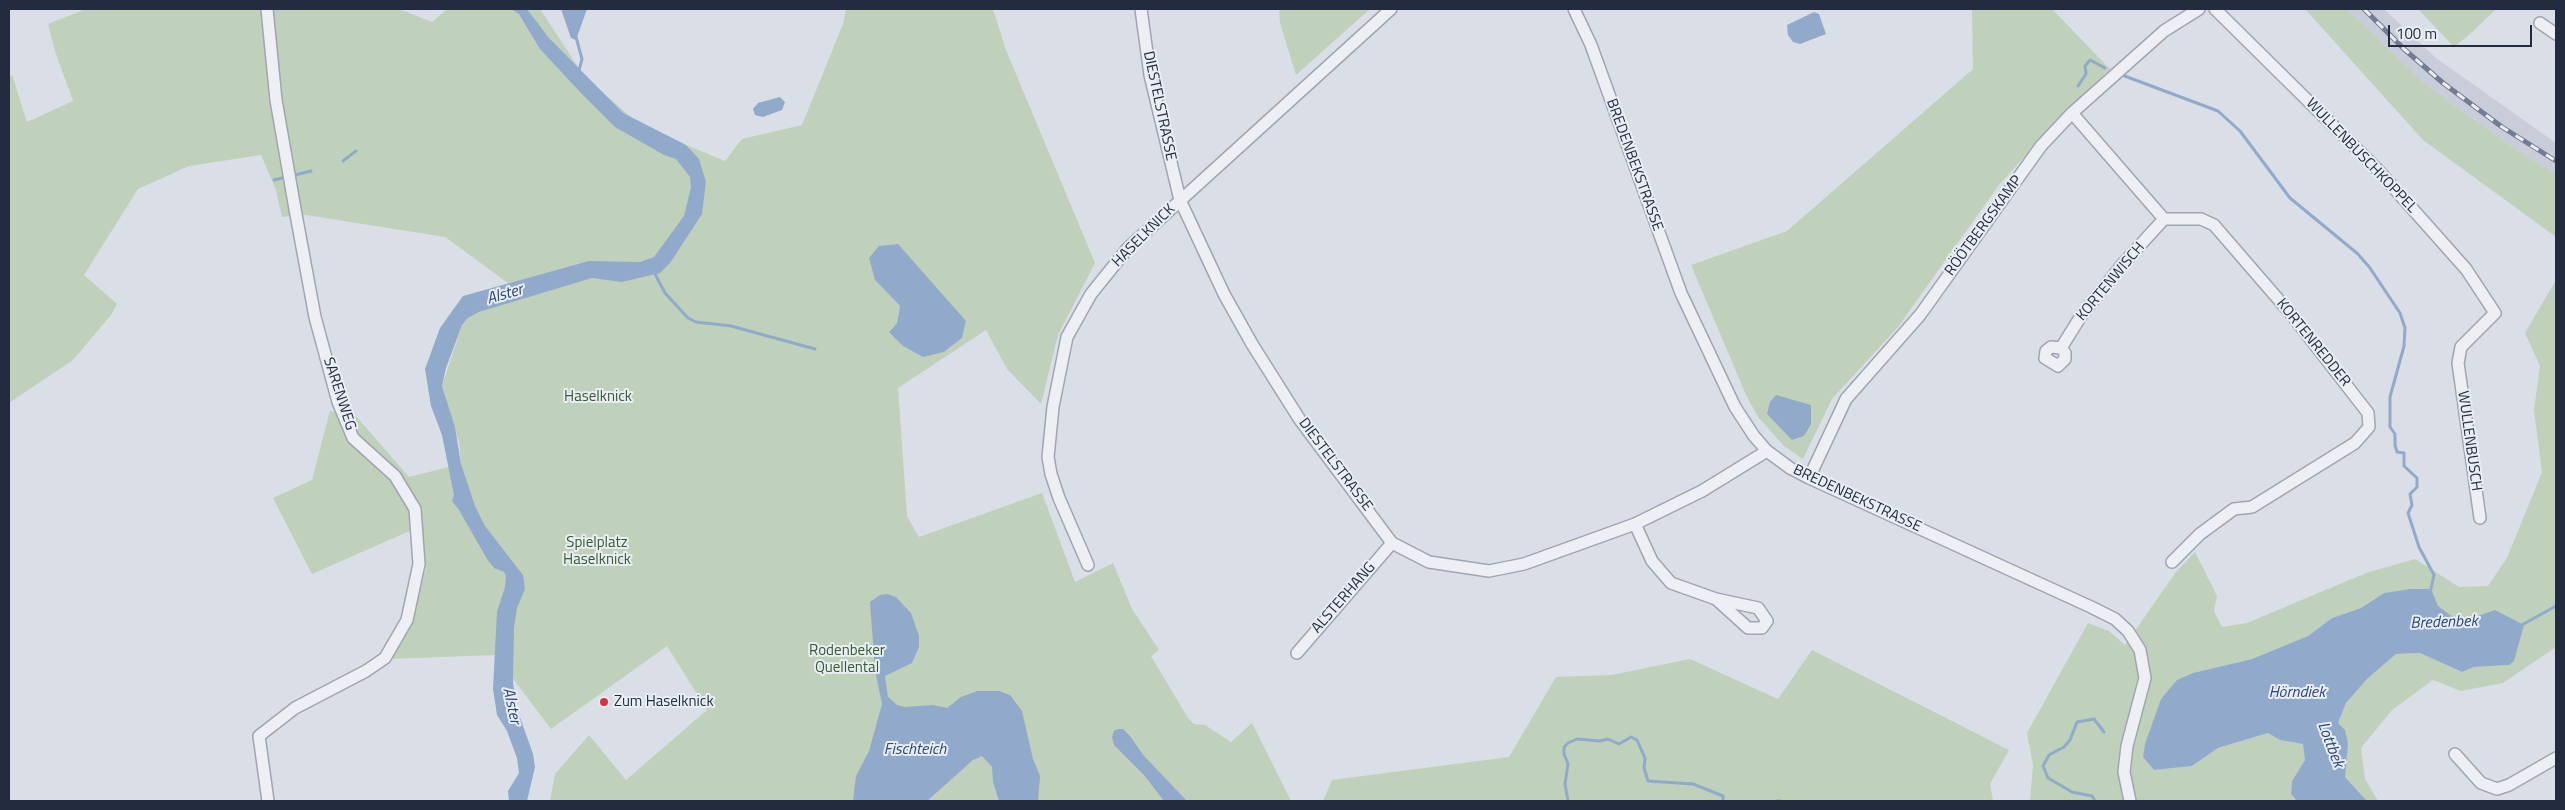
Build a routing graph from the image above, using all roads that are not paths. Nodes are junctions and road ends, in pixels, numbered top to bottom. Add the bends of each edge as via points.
1 (267, 9) edge
2 (1141, 9) edge
3 (1391, 9) edge
4 (1574, 9) edge
5 (2199, 9) edge
6 (2215, 9) edge
7 (2540, 24) dead end
8 (2556, 34) edge
9 (2072, 113) junction
10 (1180, 200) junction
11 (2164, 220) junction
12 (2061, 348) dead end
13 (2458, 363) joint
14 (1768, 451) junction
15 (1809, 478) junction
16 (2480, 518) dead end
17 (1635, 524) junction
18 (1392, 543) junction
19 (2172, 562) dead end
20 (1088, 566) dead end
21 (1716, 599) dead end
22 (1297, 653) dead end
23 (2455, 754) dead end
24 (2556, 758) edge
25 (268, 801) edge
26 (2130, 801) edge

1 - 25 street, SARENWEG via 276,100 289,177 315,317 338,402 354,438 395,476 415,508 419,564 407,620 385,658 295,708 259,736
2 - 10 street, DIESTELSTRASSE via 1150,75
3 - 10 street, HASELKNICK
4 - 14 street, BREDENBEKSTRASSE via 1591,45 1681,293 1735,407
5 - 9 street, RÖÖTBERGSKAMP via 2164,31
6 - 13 street, WULLENBUSCHKOPPEL via 2377,169 2466,269 2495,313 2461,347
7 - 8 street
9 - 11 street
9 - 15 street, RÖÖTBERGSKAMP via 2041,146 1920,315 1846,399
10 - 18 street, DIESTELSTRASSE via 1224,294 1252,344 1300,420
10 - 20 street, HASELKNICK via 1128,248 1091,294 1067,337 1053,407 1048,457 1059,498
11 - 12 street, KORTENWISCH via 2121,266 2081,316
11 - 19 street, KORTENREDDER via 2201,219 2214,225 2364,406 2370,427 2355,443 2252,507 2234,509 2200,534
13 - 16 street, WULLENBUSCH
14 - 15 street, BREDENBEKSTRASSE
14 - 17 street, DIESTELSTRASSE via 1702,491
15 - 26 street, BREDENBEKSTRASSE via 2115,618 2136,642 2145,678 2124,772
17 - 18 street, DIESTELSTRASSE via 1524,564 1490,571 1428,562
17 - 21 street via 1652,561 1670,582
18 - 22 street, ALSTERHANG
23 - 24 street via 2481,783 2497,788 2508,786

